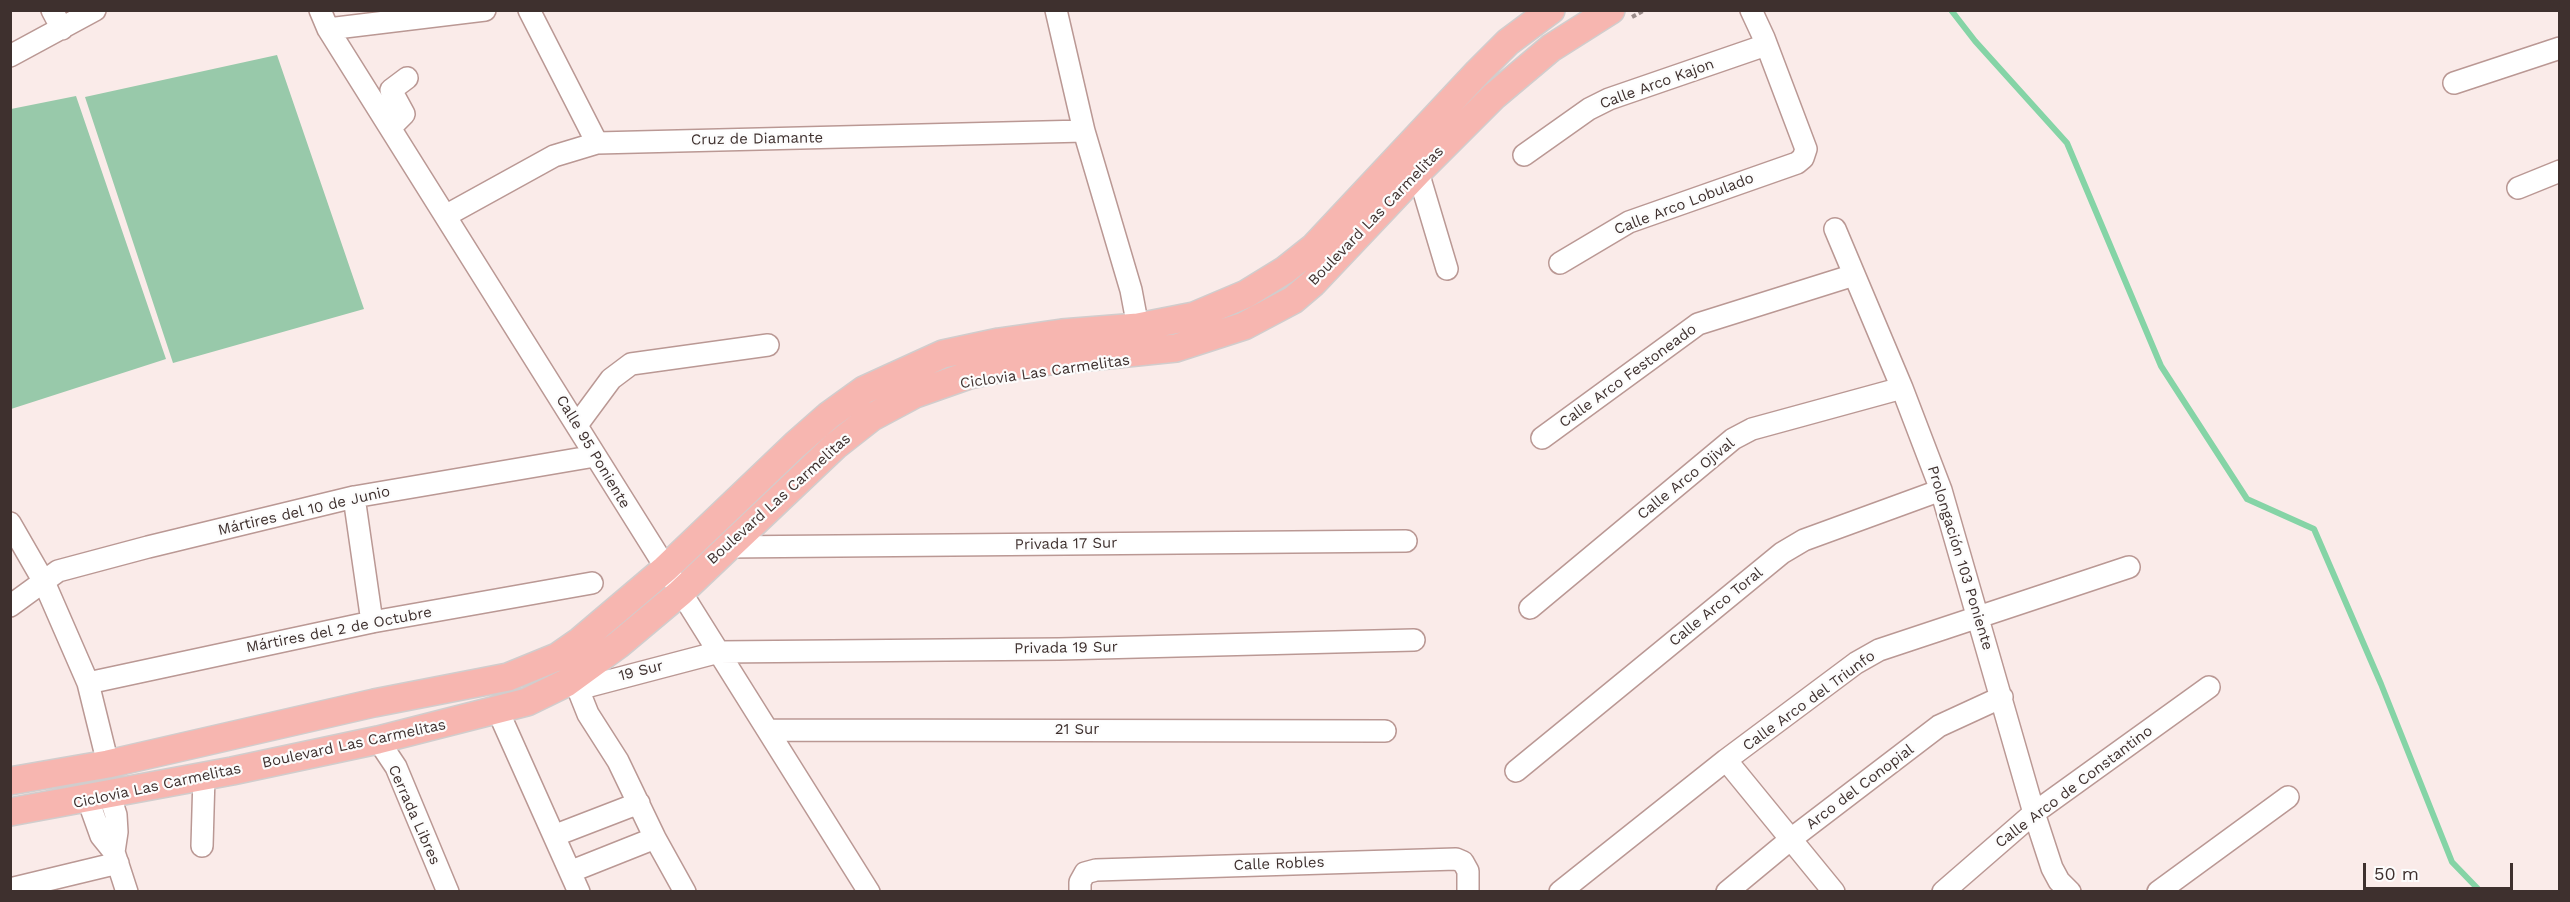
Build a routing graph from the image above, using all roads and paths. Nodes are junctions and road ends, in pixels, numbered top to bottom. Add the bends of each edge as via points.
1 (52, 10) edge
2 (95, 10) edge
3 (485, 10) edge
4 (529, 10) edge
5 (1056, 10) edge
6 (1551, 10) edge
7 (1645, 10) edge
8 (1750, 10) edge
9 (1617, 16) edge
10 (324, 20) edge
11 (63, 29) junction
12 (1766, 45) junction
13 (2559, 48) edge
14 (10, 56) edge
15 (407, 78) dead end
16 (2454, 83) dead end
17 (391, 127) junction
18 (1084, 131) junction
19 (597, 143) junction
20 (1524, 155) dead end
21 (2559, 171) edge
22 (1418, 172) junction
23 (2518, 188) dead end
24 (447, 215) junction
25 (1834, 229) dead end
26 (1560, 263) dead end
27 (1447, 269) dead end
28 (1854, 275) junction
29 (1138, 327) junction
30 (1199, 328) junction
31 (768, 345) dead end
32 (1902, 388) junction
33 (577, 425) junction
34 (1542, 438) dead end
35 (596, 456) junction
36 (1941, 489) junction
37 (354, 497) junction
38 (10, 523) edge
39 (1406, 541) dead end
40 (725, 547) junction
41 (2128, 567) dead end
42 (665, 569) junction
43 (44, 582) junction
44 (592, 584) dead end
45 (680, 593) junction
46 (10, 606) edge
47 (1530, 608) dead end
48 (1980, 618) junction
49 (372, 622) junction
50 (1414, 640) dead end
51 (719, 652) junction
52 (88, 683) junction
53 (572, 686) junction
54 (2209, 687) dead end
55 (2002, 697) junction
56 (342, 710) junction
57 (498, 711) junction
58 (769, 730) junction
59 (1385, 731) dead end
60 (378, 740) junction
61 (350, 745) junction
62 (1726, 760) junction
63 (108, 764) junction
64 (1516, 771) dead end
65 (204, 776) junction
66 (10, 781) edge
67 (98, 795) junction
68 (2288, 797) dead end
69 (639, 803) junction
70 (10, 812) edge
71 (2034, 813) junction
72 (556, 835) junction
73 (655, 838) junction
74 (1791, 839) junction
75 (202, 846) dead end
76 (116, 858) junction
77 (572, 871) junction
78 (10, 889) edge
79 (863, 890) edge
80 (128, 891) edge
81 (448, 891) edge
82 (579, 891) edge
83 (685, 891) edge
84 (1080, 891) edge
85 (1468, 891) edge
86 (1560, 891) edge
87 (1727, 891) edge
88 (1834, 891) edge
89 (1943, 891) edge
90 (2070, 891) edge
91 (2158, 891) edge

1 - 11 street
2 - 11 street
3 - 10 street
4 - 19 street
5 - 18 street
6 - 30 main road, Boulevard Las Carmelitas via 1508,42 1314,247
7 - 9 path
8 - 12 street
9 - 22 main road, Boulevard Las Carmelitas via 1551,48 1494,96
10 - 17 street, Calle 95 Poniente
11 - 14 street
12 - 20 street, Calle Arco Kajon via 1609,99 1588,109
12 - 26 street, Calle Arco Lobulado via 1806,149 1797,163 1629,222
13 - 16 street
15 - 17 street via 391,90 404,116
17 - 24 street, Calle 95 Poniente
18 - 19 street, Cruz de Diamante
18 - 29 street via 1131,290
19 - 24 street, Cruz de Diamante via 554,156
21 - 23 street
22 - 27 street
22 - 30 main road, Boulevard Las Carmelitas via 1293,300 1244,326
24 - 33 street, Calle 95 Poniente
25 - 28 street, Prolongación 103 Poniente
28 - 32 street, Prolongación 103 Poniente
28 - 34 street, Calle Arco Festoneado via 1698,324
29 - 30 main road, Boulevard Las Carmelitas
29 - 42 main road, Boulevard Las Carmelitas via 999,342 943,354 898,372 828,416
30 - 40 main road, Boulevard Las Carmelitas via 1176,348 1020,364 961,377 915,394 872,417 835,446
31 - 33 street via 631,364 611,379
32 - 36 street, Prolongación 103 Poniente
32 - 47 street, Calle Arco Ojival via 1752,429 1733,439
33 - 35 street, Calle 95 Poniente
35 - 37 street, Mártires del 10 de Junio
35 - 42 street, Calle 95 Poniente
36 - 48 street, Prolongación 103 Poniente
36 - 64 street, Calle Arco Toral via 1804,540 1782,553
37 - 43 street, Mártires del 10 de Junio via 58,571
37 - 49 street
38 - 43 street
39 - 40 street, Privada 17 Sur
40 - 45 main road, Boulevard Las Carmelitas
41 - 48 street, Calle Arco del Triunfo
42 - 45 street, Calle 95 Poniente
42 - 56 main road, Boulevard Las Carmelitas via 580,641 532,669
43 - 46 street, Mártires del 10 de Junio
43 - 52 street
44 - 49 street, Mártires del 2 de Octubre
45 - 51 street, Calle 95 Poniente
45 - 53 main road, Boulevard Las Carmelitas
48 - 55 street, Prolongación 103 Poniente
48 - 62 street, Calle Arco del Triunfo via 1864,658
49 - 52 street, Mártires del 2 de Octubre
50 - 51 street, Privada 19 Sur
51 - 53 street, 19 Sur
51 - 58 street, Calle 95 Poniente
52 - 63 street
53 - 57 main road, Boulevard Las Carmelitas
53 - 69 street
54 - 71 street, Calle Arco de Constantino
55 - 71 street, Prolongación 103 Poniente
55 - 74 street, Arco del Conopial via 1939,726
56 - 61 main road
56 - 63 main road, Boulevard Las Carmelitas
57 - 60 main road, Boulevard Las Carmelitas
57 - 72 street
58 - 59 street, 21 Sur
58 - 79 street, Calle 95 Poniente
60 - 61 main road, Boulevard Las Carmelitas
60 - 81 street, Cerrada Libres via 396,767
61 - 65 main road, Boulevard Las Carmelitas
62 - 74 street
62 - 86 street, Calle Arco del Triunfo
63 - 66 main road, Boulevard Las Carmelitas
65 - 67 main road, Boulevard Las Carmelitas
65 - 75 street
67 - 70 main road, Boulevard Las Carmelitas
67 - 76 street via 101,836
68 - 91 street
69 - 72 street
69 - 73 street
71 - 89 street, Calle Arco de Constantino
71 - 90 street, Prolongación 103 Poniente via 2052,868
72 - 77 street
73 - 77 street
73 - 83 street
74 - 87 street, Arco del Conopial
74 - 88 street
76 - 78 street
76 - 80 street
77 - 82 street
84 - 85 street, Calle Robles via 1085,873 1096,870 1456,859 1468,871

